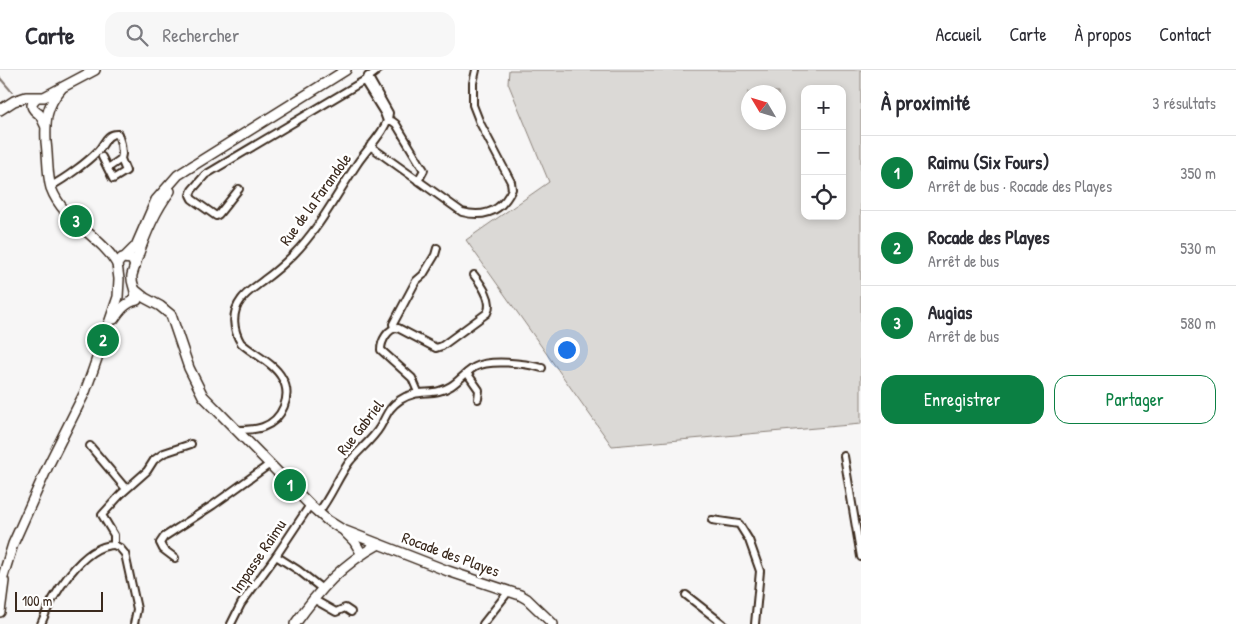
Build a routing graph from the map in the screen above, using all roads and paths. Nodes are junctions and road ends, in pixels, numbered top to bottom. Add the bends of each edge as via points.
1 (95, 70) edge
2 (346, 70) edge
3 (378, 70) edge
4 (476, 70) edge
5 (367, 78) junction
6 (41, 105) junction
7 (0, 110) edge
8 (387, 121) junction
9 (370, 146) junction
10 (99, 154) junction
11 (121, 159) junction
12 (191, 166) junction
13 (108, 168) junction
14 (418, 181) junction
15 (51, 186) junction
16 (239, 189) dead end
17 (437, 248) dead end
18 (121, 259) junction
19 (136, 266) junction
20 (474, 275) dead end
21 (135, 290) junction
22 (118, 297) junction
23 (145, 298) junction
24 (130, 302) junction
25 (394, 328) junction
26 (106, 332) junction
27 (542, 368) dead end
28 (467, 374) junction
29 (418, 392) junction
30 (478, 398) dead end
31 (236, 430) junction
32 (191, 444) dead end
33 (90, 446) dead end
34 (844, 456) dead end
35 (270, 464) junction
36 (126, 489) junction
37 (310, 505) junction
38 (318, 513) junction
39 (712, 520) dead end
40 (343, 530) junction
41 (372, 541) junction
42 (114, 545) junction
43 (361, 553) junction
44 (276, 556) junction
45 (861, 557) edge
46 (175, 558) dead end
47 (4, 576) junction
48 (0, 586) edge
49 (321, 588) junction
50 (509, 591) junction
51 (686, 595) dead end
52 (313, 599) junction
53 (0, 612) edge
54 (351, 612) dead end
55 (551, 623) edge
56 (41, 624) edge
57 (134, 624) edge
58 (231, 624) edge
59 (295, 624) edge
60 (483, 624) edge
61 (723, 624) edge
62 (755, 624) edge

1 - 6 street
2 - 12 street
3 - 5 street
4 - 14 street, Rue de la Farandole via 473,105 511,182 509,196 502,206 490,212 467,213
5 - 8 street via 388,109
5 - 16 street via 206,175 190,194 192,199 216,216
6 - 7 street via 23,98
6 - 15 street
8 - 9 street, Rue de la Farandole
8 - 14 street via 396,124 424,170
9 - 14 street, Rue de la Farandole
9 - 31 street, Rue de la Farandole via 300,248 237,306 233,323 237,338 279,374 286,387 286,396 275,420 258,428
10 - 11 street via 107,138 118,134
10 - 13 street
10 - 15 street
11 - 13 street
11 - 13 street via 126,171 112,179
12 - 18 street via 178,175 156,200 136,246
12 - 19 street via 161,204
15 - 18 street via 62,207 106,250
17 - 25 street via 423,275 416,281 393,324
18 - 19 street via 132,259
18 - 22 street
19 - 21 street via 132,277
20 - 25 street via 482,285 490,309 442,346 436,348
21 - 23 street, Rocade des Playes
21 - 24 street via 136,296
22 - 24 street via 122,302
22 - 26 street
23 - 24 street
23 - 31 street, Rocade des Playes via 170,315 203,396
24 - 26 street via 120,310
25 - 29 street via 381,350 412,378
26 - 47 street via 85,392 13,544
27 - 28 street via 493,362 472,368
28 - 29 street via 441,390
28 - 30 street via 478,390
29 - 38 street, Rue Gabriel via 409,394 388,410 380,427 350,462
31 - 35 street, Rocade des Playes
32 - 36 street via 154,460 147,471
33 - 36 street
34 - 45 street
35 - 37 street, Rocade des Playes
35 - 46 street via 164,537 160,543 163,549
36 - 42 street via 102,515 114,535
37 - 38 street, Rocade des Playes
37 - 44 street, Impasse Raimu
38 - 40 street, Rocade des Playes
39 - 62 street via 739,524 752,546 760,575
40 - 41 street, Rocade des Playes
40 - 43 street
41 - 43 street
41 - 50 street, Rocade des Playes
42 - 56 street via 99,548 72,572 55,594
42 - 57 street via 125,554 138,609
43 - 49 street
44 - 49 street
44 - 58 street, Impasse Raimu via 241,604
47 - 48 street
47 - 53 street
49 - 52 street
50 - 55 street, Rocade des Playes via 527,599
50 - 60 street
51 - 61 street
52 - 54 street via 336,612 344,608
52 - 59 street

